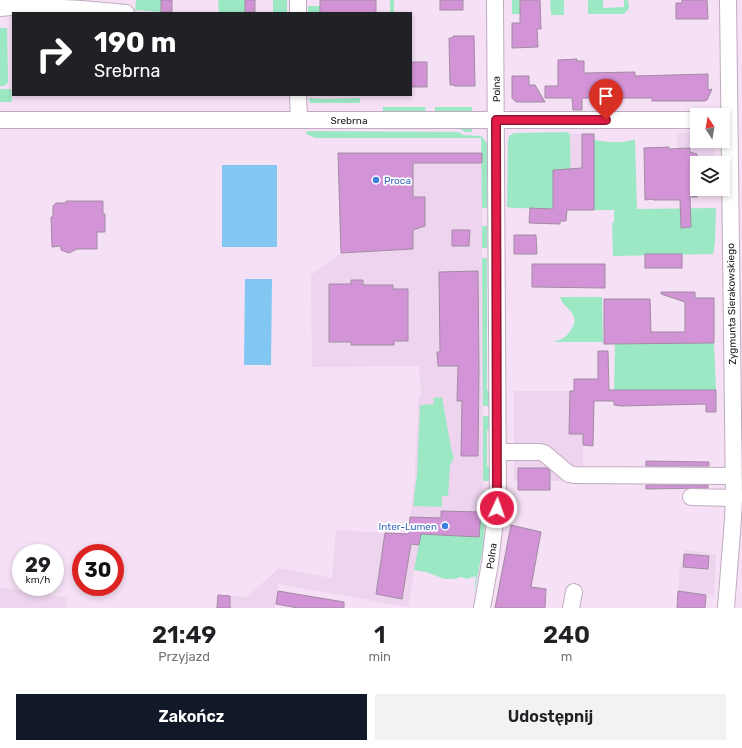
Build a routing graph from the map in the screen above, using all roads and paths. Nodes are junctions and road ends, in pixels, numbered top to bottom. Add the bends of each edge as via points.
1 (298, 0) edge
2 (495, 0) edge
3 (728, 0) edge
4 (0, 8) edge
5 (115, 12) edge
6 (298, 12) edge
7 (298, 96) edge
8 (0, 120) edge
9 (298, 120) junction
10 (496, 120) junction
11 (690, 120) edge
12 (731, 120) edge
13 (498, 452) junction
14 (733, 476) junction
15 (691, 497) dead end
16 (734, 498) junction
17 (574, 592) dead end
18 (482, 608) edge
19 (571, 608) edge
20 (726, 608) edge

1 - 6 street
2 - 10 street, Polna
3 - 12 street, Zygmunta Sierakowskiego
4 - 5 street via 24,6
7 - 9 street
8 - 9 street, Srebrna
9 - 10 street, Srebrna
10 - 11 street, Srebrna
10 - 13 street, Polna
12 - 14 street, Zygmunta Sierakowskiego
13 - 14 street via 544,453 575,476
13 - 18 street, Polna via 497,508
14 - 16 street, Zygmunta Sierakowskiego
15 - 16 street
16 - 20 street, Zygmunta Sierakowskiego
17 - 19 street

